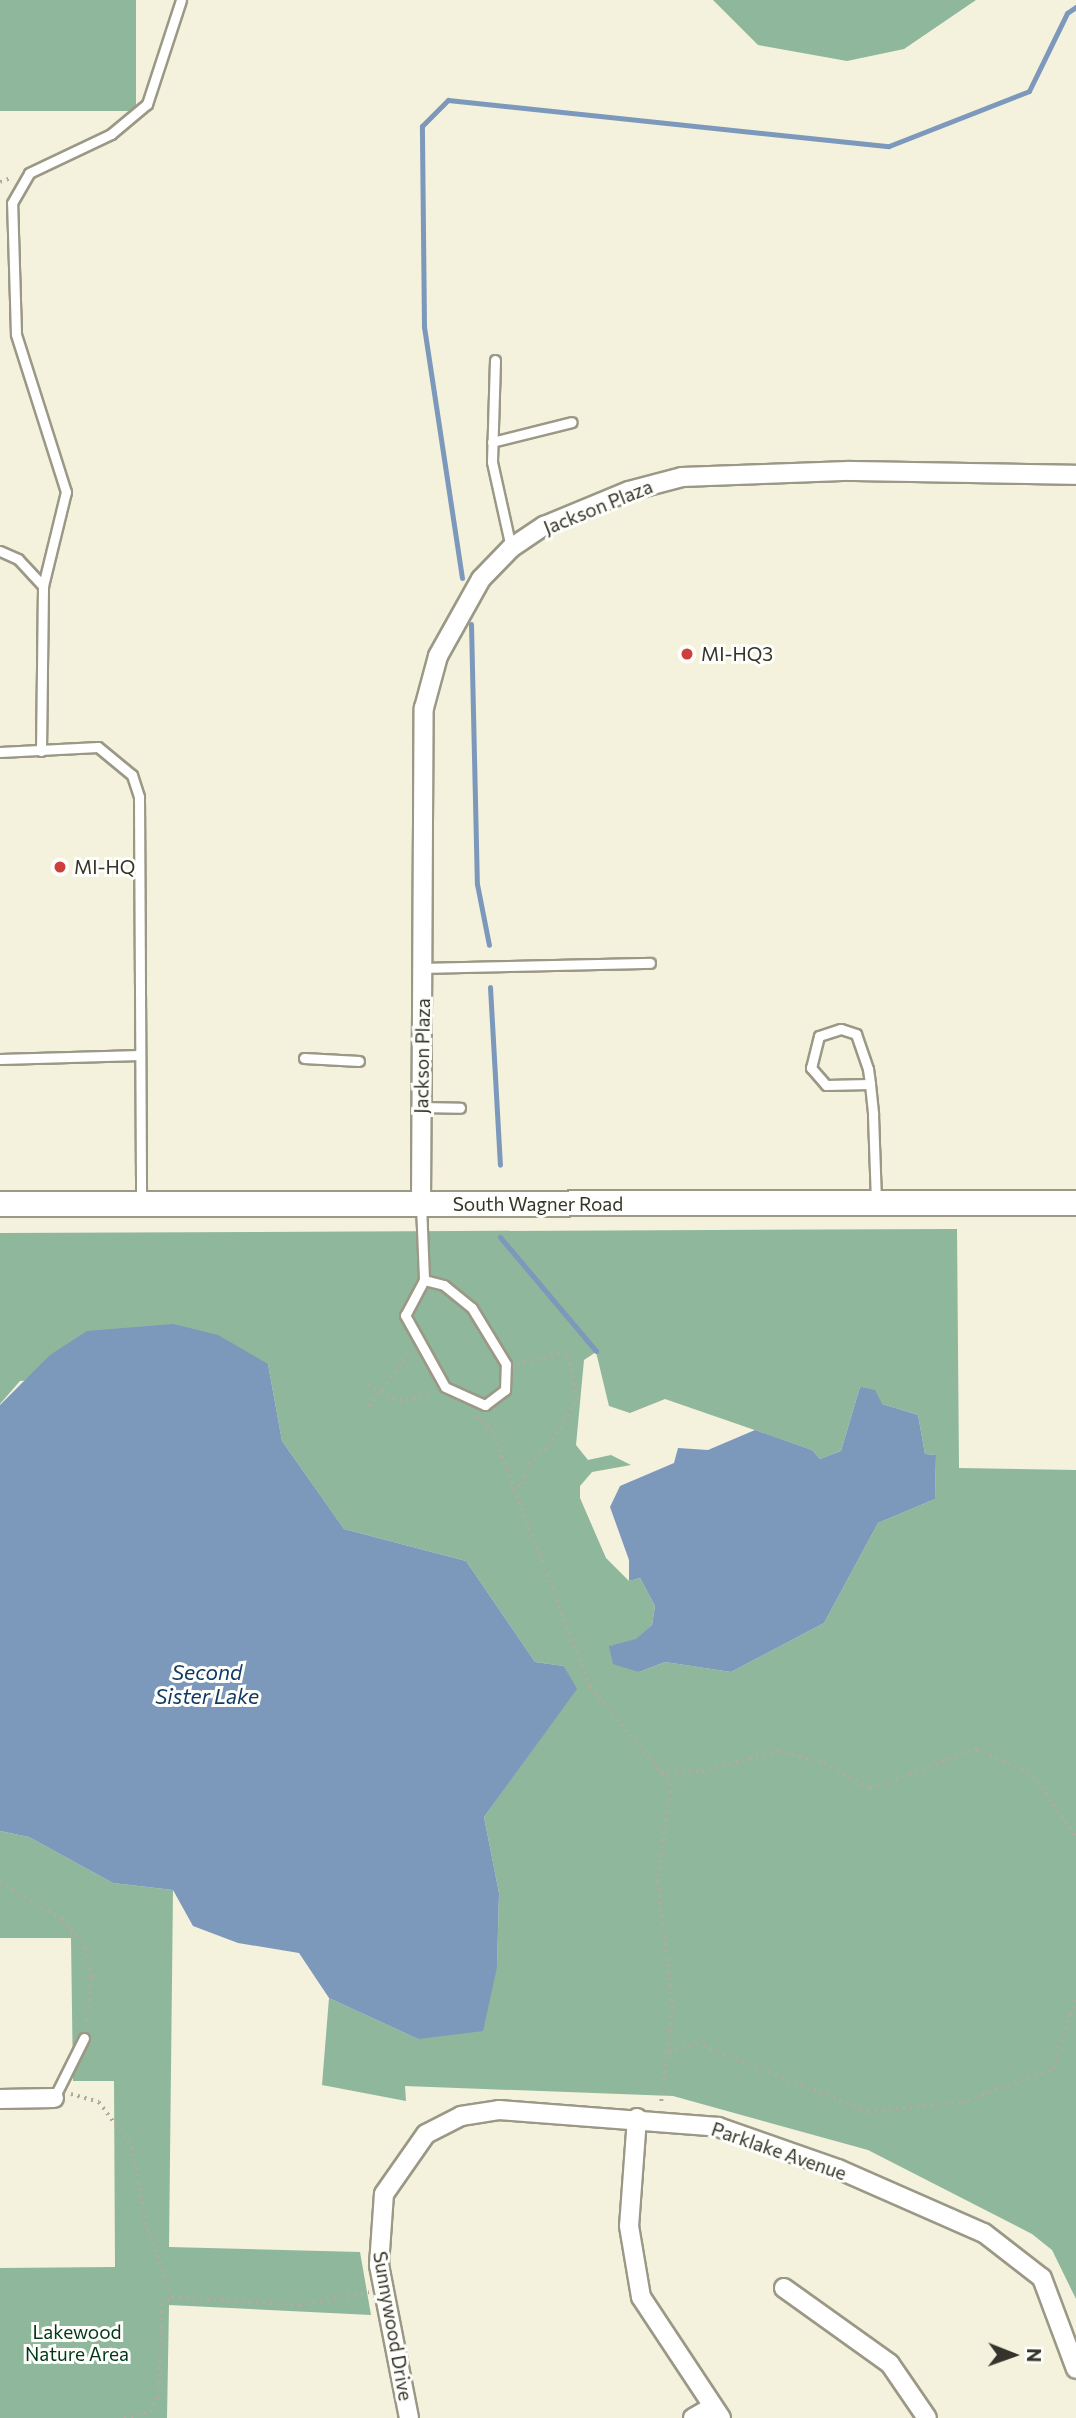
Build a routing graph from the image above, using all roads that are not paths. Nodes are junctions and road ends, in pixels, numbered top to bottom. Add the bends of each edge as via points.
1 (181, 0) edge
2 (495, 360) dead end
3 (572, 422) dead end
4 (492, 442) junction
5 (1076, 475) edge
6 (511, 548) junction
7 (0, 551) edge
8 (43, 586) junction
9 (41, 751) junction
10 (0, 752) edge
11 (650, 963) dead end
12 (424, 968) junction
13 (141, 1055) junction
14 (304, 1058) dead end
15 (0, 1059) edge
16 (359, 1061) dead end
17 (870, 1084) junction
18 (421, 1107) junction
19 (460, 1108) dead end
20 (1076, 1203) edge
21 (0, 1204) edge
22 (141, 1204) junction
23 (421, 1204) junction
24 (876, 1204) junction
25 (424, 1280) junction
26 (84, 2038) road end
27 (54, 2098) joint
28 (0, 2099) edge
29 (637, 2118) junction
30 (406, 2156) joint
31 (784, 2288) dead end
32 (1076, 2369) edge
33 (716, 2413) edge
34 (409, 2418) edge
35 (693, 2418) edge
36 (927, 2418) edge

1 - 8 lane via 147,104 111,134 29,173 12,203 16,334 66,492
2 - 4 lane
3 - 4 lane
4 - 6 lane
5 - 6 street, Jackson Plaza via 849,471 682,477 580,510
6 - 12 street, Jackson Plaza via 461,608 438,656 424,708
7 - 8 lane via 18,559
8 - 9 lane
9 - 10 lane
9 - 13 lane via 98,747 120,762 135,786
11 - 12 lane
12 - 18 street, Jackson Plaza
13 - 15 lane
13 - 22 lane
14 - 16 lane
17 - 17 lane via 856,1034 841,1030 819,1036 811,1068 826,1085
17 - 24 lane
18 - 19 lane
18 - 23 street, Jackson Plaza
20 - 24 main road, South Wagner Road
21 - 22 main road, South Wagner Road
22 - 23 main road, South Wagner Road
23 - 24 main road, South Wagner Road
23 - 25 lane
25 - 25 lane via 405,1315 416,1345 445,1387 485,1405 505,1390 506,1369 472,1308 444,1285
26 - 27 lane
27 - 28 street
29 - 30 street, Parklake Avenue via 499,2110 461,2116 426,2134
29 - 32 street, Parklake Avenue via 718,2127 838,2169 984,2233 1042,2278
29 - 33 street via 633,2266 641,2297
30 - 34 street, Sunnywood Drive via 384,2194 378,2227 383,2291
31 - 36 street via 890,2364
33 - 35 street

